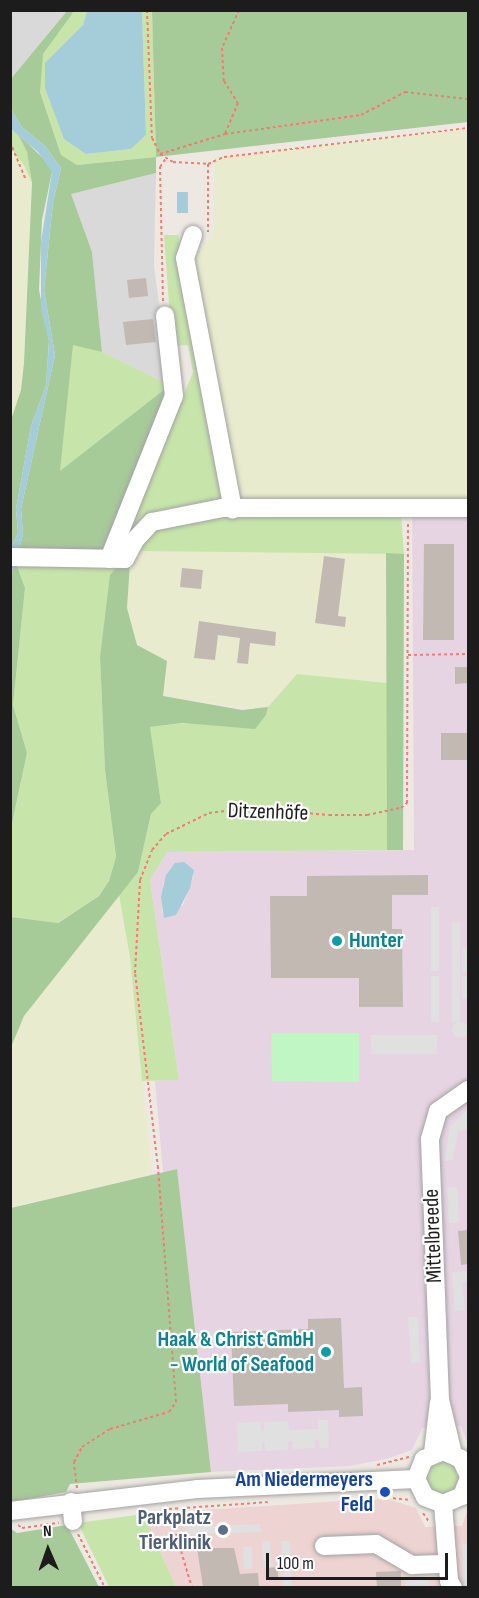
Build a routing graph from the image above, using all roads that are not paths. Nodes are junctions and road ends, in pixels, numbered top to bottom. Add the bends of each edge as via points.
1 (192, 242) road end
2 (165, 316) road end
3 (233, 508) junction
4 (468, 508) edge
5 (15, 557) edge
6 (117, 559) junction
7 (468, 1090) edge
8 (440, 1400) junction
9 (433, 1453) junction
10 (453, 1454) junction
11 (468, 1474) edge
12 (416, 1479) junction
13 (468, 1480) edge
14 (75, 1501) junction
15 (10, 1511) edge
16 (444, 1513) junction
17 (73, 1521) road end
18 (324, 1546) dead end
19 (449, 1580) edge

1 - 3 street via 185,258
2 - 6 street via 174,396
3 - 4 street
3 - 6 street via 195,511 152,522
5 - 6 street
7 - 8 street, Mittelbreede via 438,1111 430,1140
8 - 9 street
8 - 10 street
9 - 10 street
9 - 12 street via 424,1460
10 - 11 street via 461,1459
12 - 14 street via 233,1487
12 - 16 street via 425,1497
13 - 16 street via 462,1496
14 - 15 street
14 - 17 street
16 - 19 street
18 - 19 street via 376,1544

